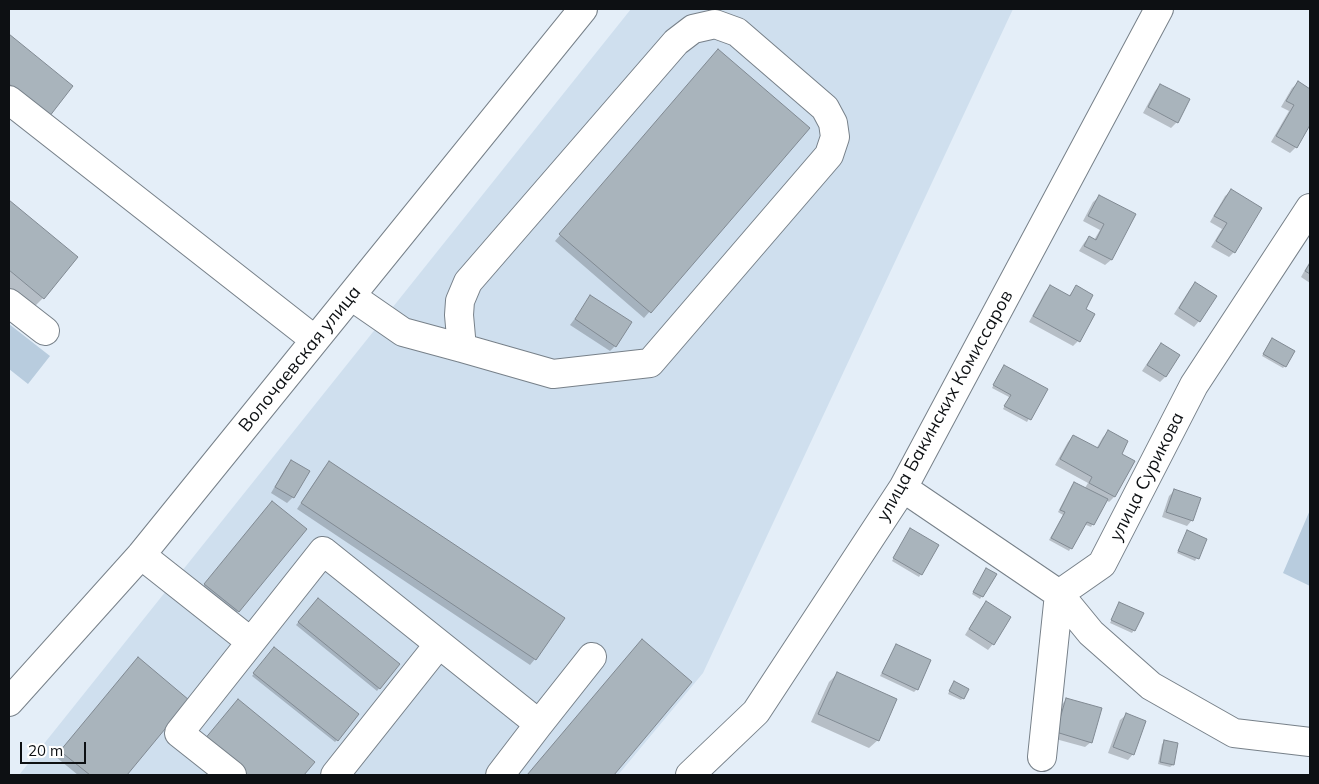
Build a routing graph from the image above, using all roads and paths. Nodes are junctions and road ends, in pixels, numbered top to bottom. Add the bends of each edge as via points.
1 (583, 9) edge
2 (1159, 9) edge
3 (9, 100) edge
4 (1310, 208) edge
5 (351, 296) junction
6 (9, 303) edge
7 (45, 331) dead end
8 (315, 340) junction
9 (462, 348) junction
10 (903, 488) junction
11 (141, 555) junction
12 (1059, 594) junction
13 (251, 642) junction
14 (439, 644) junction
15 (592, 657) dead end
16 (9, 702) edge
17 (539, 724) junction
18 (1310, 742) edge
19 (1042, 757) dead end
20 (232, 775) edge
21 (335, 775) edge
22 (500, 775) edge
23 (690, 775) edge

1 - 5 street, Волочаевская улица
2 - 10 street, улица Бакинских Комиссаров
3 - 8 street
4 - 12 street, улица Сурикова via 1194,385 1102,564
5 - 8 street, Волочаевская улица
5 - 9 street via 403,332
6 - 7 street
8 - 11 street, Волочаевская улица
9 - 9 street via 553,374 650,363 828,155 835,137 833,123 825,108 736,32 715,24 693,29 676,42 468,282 460,301
10 - 12 street
10 - 23 street, улица Бакинских Комиссаров via 756,712
11 - 13 street
11 - 16 street, Волочаевская улица
12 - 18 street via 1091,633 1151,686 1234,733
12 - 19 street
13 - 14 street via 323,552
13 - 20 street via 179,733
14 - 17 street
14 - 21 street
15 - 17 street
17 - 22 street

